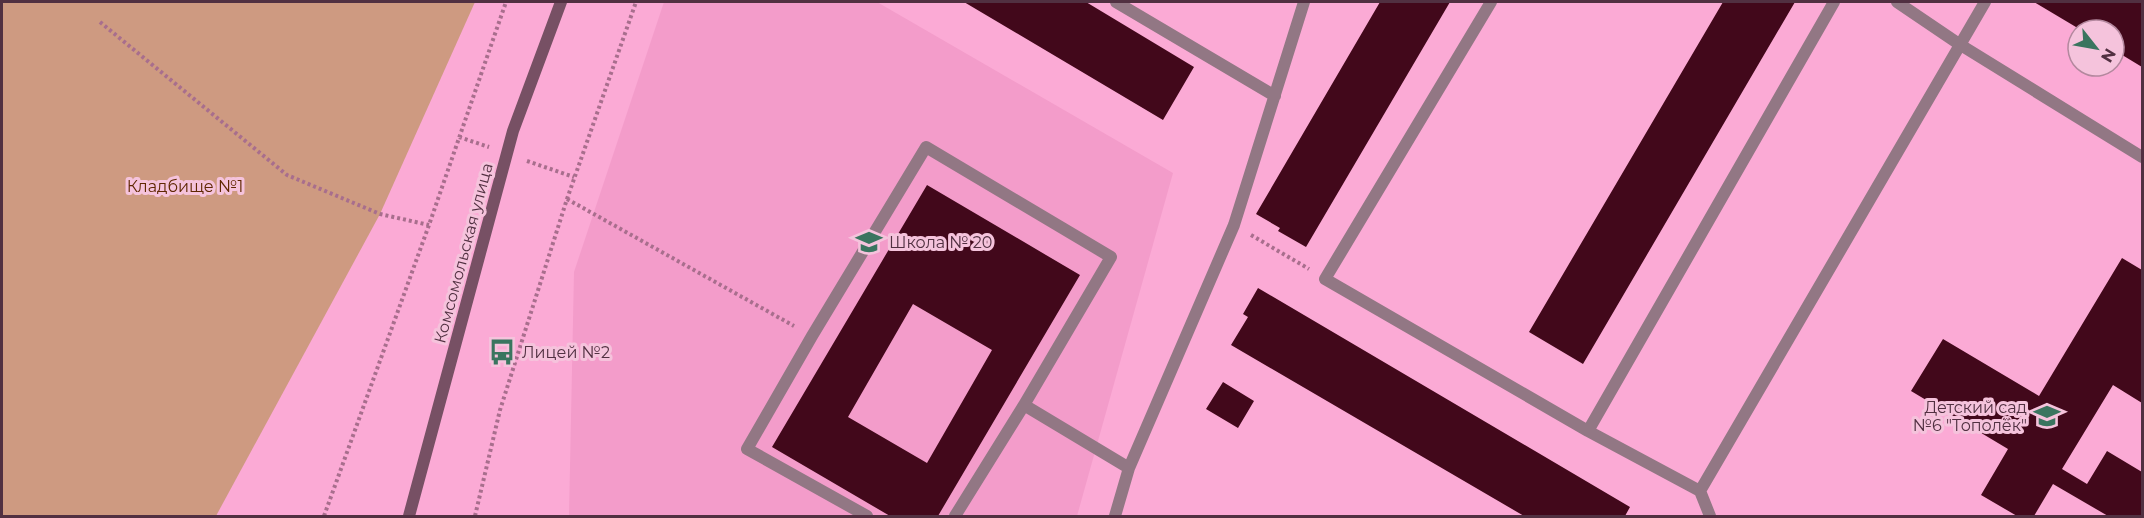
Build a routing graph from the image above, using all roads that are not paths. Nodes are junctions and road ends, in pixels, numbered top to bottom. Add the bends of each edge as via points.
1 (561, 2) edge
2 (1116, 2) edge
3 (1304, 2) edge
4 (1491, 2) edge
5 (1834, 2) edge
6 (1897, 2) edge
7 (1985, 2) edge
8 (1959, 44) junction
9 (1275, 96) junction
10 (2142, 157) edge
11 (1024, 405) junction
12 (1588, 431) junction
13 (1129, 468) junction
14 (1700, 491) junction
15 (409, 516) edge
16 (867, 516) edge
17 (955, 516) edge
18 (1115, 516) edge
19 (1710, 516) edge

1 - 15 main road, Комсомольская улица via 513,130
2 - 9 lane
3 - 9 lane
4 - 12 lane via 1325,279
5 - 12 lane
6 - 8 lane
7 - 8 lane
8 - 10 lane
8 - 14 lane
9 - 13 lane via 1234,225
11 - 13 lane
11 - 16 lane via 1111,257 927,147 747,449
11 - 17 lane
12 - 14 lane
13 - 18 lane
14 - 19 lane

